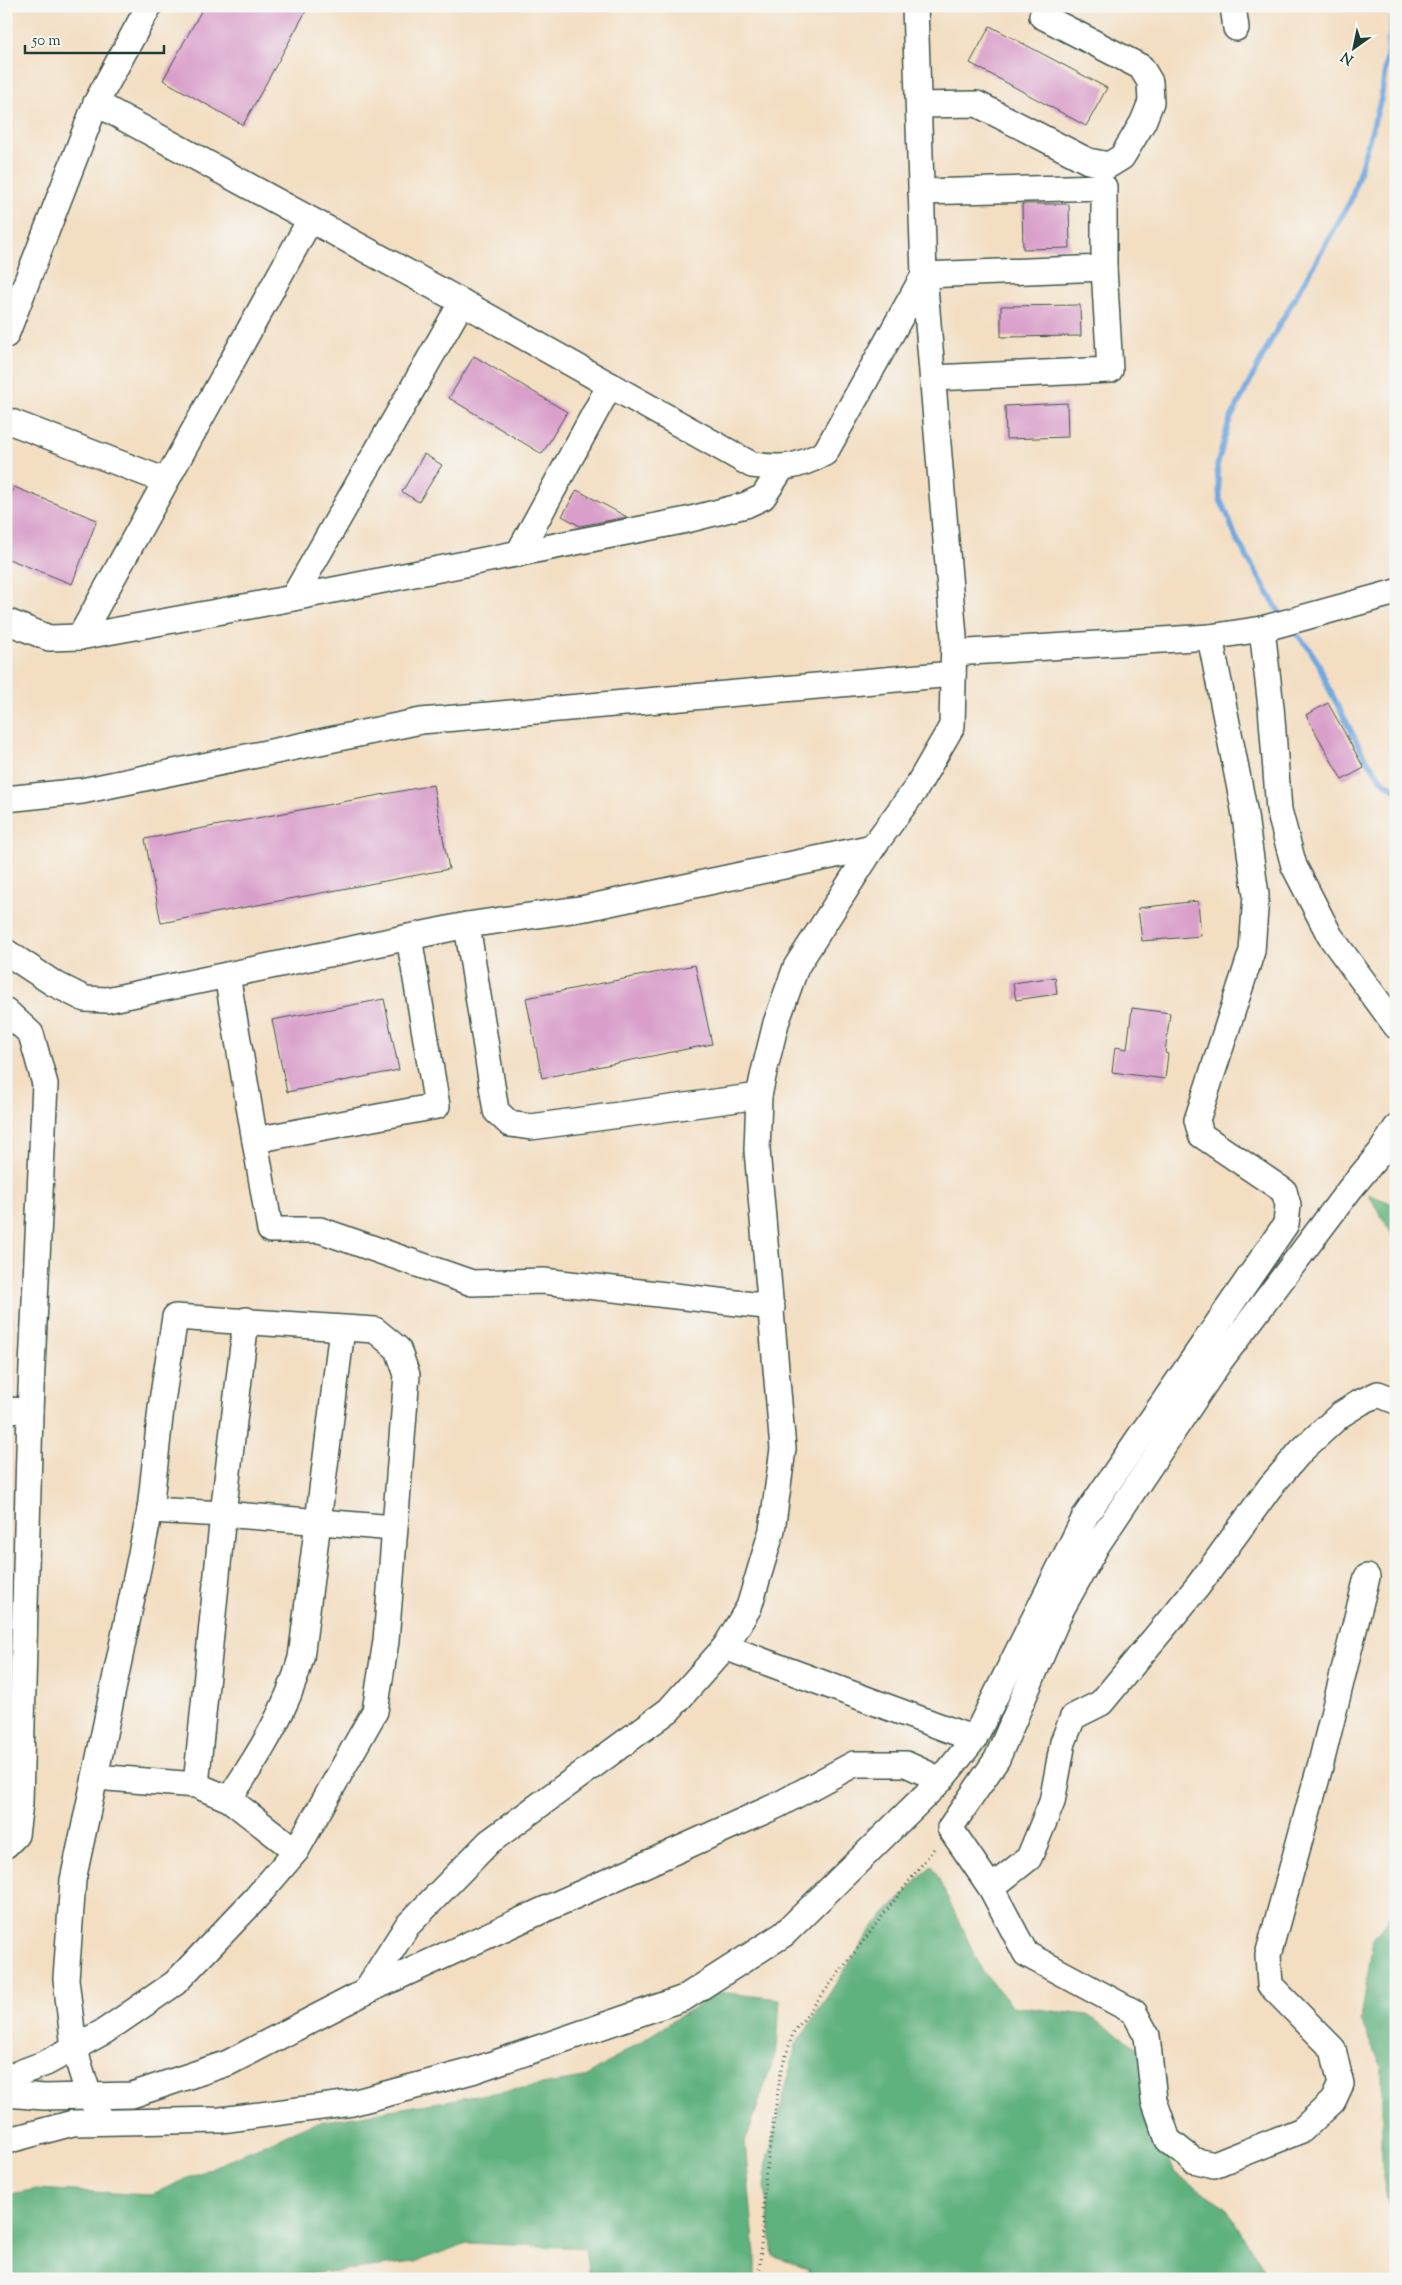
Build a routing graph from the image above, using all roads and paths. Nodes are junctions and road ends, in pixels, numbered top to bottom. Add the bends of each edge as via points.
1 (149, 6) edge
2 (915, 6) edge
3 (1038, 10) edge
4 (96, 103) junction
5 (918, 105) junction
6 (922, 192) junction
7 (310, 220) junction
8 (1104, 268) junction
9 (924, 275) junction
10 (462, 302) junction
11 (6, 336) edge
12 (933, 378) junction
13 (610, 385) junction
14 (6, 420) edge
15 (782, 468) junction
16 (166, 481) junction
17 (518, 554) junction
18 (1396, 592) edge
19 (293, 598) junction
20 (6, 620) edge
21 (1262, 629) junction
22 (80, 637) junction
23 (1210, 637) junction
24 (954, 664) junction
25 (6, 799) edge
26 (873, 846) junction
27 (467, 925) junction
28 (409, 937) junction
29 (6, 952) edge
30 (227, 975) junction
31 (6, 1011) edge
32 (1396, 1026) edge
33 (759, 1096) junction
34 (1396, 1128) edge
35 (255, 1140) junction
36 (772, 1307) junction
37 (246, 1320) junction
38 (342, 1330) junction
39 (1396, 1401) edge
40 (18, 1410) edge
41 (150, 1510) junction
42 (223, 1514) junction
43 (317, 1522) junction
44 (394, 1528) junction
45 (1367, 1578) dead end
46 (725, 1647) junction
47 (974, 1739) junction
48 (95, 1777) junction
49 (941, 1780) junction
50 (196, 1785) junction
51 (229, 1799) junction
52 (950, 1828) junction
53 (6, 1845) edge
54 (296, 1851) junction
55 (991, 1888) junction
56 (365, 1992) junction
57 (74, 2048) junction
58 (6, 2078) edge
59 (6, 2094) edge
60 (89, 2096) junction
61 (105, 2122) junction
62 (6, 2141) edge
63 (759, 2279) edge

1 - 4 street
2 - 5 street
3 - 5 street via 1141,67 1150,82 1151,102 1122,157 1109,165 1088,161 977,104
4 - 7 street
4 - 11 street
5 - 6 street
6 - 8 street via 1104,188
6 - 9 street
7 - 10 street
7 - 16 street
8 - 9 street
8 - 12 street via 1110,370
9 - 12 street
9 - 15 street via 825,452 802,464
10 - 13 street
10 - 19 street
12 - 24 street
13 - 15 street via 752,465
13 - 17 street
14 - 16 street
15 - 17 street via 763,497 746,505
16 - 22 street
17 - 19 street
18 - 21 street
19 - 22 street
20 - 22 street via 49,638
21 - 23 street
21 - 32 street via 1279,810 1294,866 1330,936
23 - 24 street
23 - 47 street via 1244,809 1256,895 1252,951 1197,1120 1201,1135 1284,1191 1288,1205 1286,1224 1086,1515
24 - 25 street via 421,721 82,791
24 - 26 street via 952,726 915,790
26 - 27 street via 586,908
26 - 33 street via 796,967 776,1023
27 - 28 street
27 - 33 street via 496,1110 510,1124 531,1127
28 - 30 street
28 - 35 street via 437,1106
29 - 30 street via 53,983 85,998 107,1000
30 - 35 street
31 - 40 street via 31,1034 45,1084
33 - 36 street via 757,1150
34 - 52 street via 1220,1361 1097,1545 1061,1610 997,1759
35 - 36 street via 270,1230 320,1230 472,1283 543,1281
36 - 46 street via 783,1449 772,1530 749,1607
37 - 38 street
37 - 41 street via 176,1317 161,1408
37 - 42 street
38 - 43 street
38 - 44 street via 375,1330 398,1349 407,1375
39 - 55 street via 1378,1394 1361,1402 1340,1415 1302,1450 1270,1487 1198,1586 1100,1703 1073,1717 1063,1742 1052,1802 1029,1858
40 - 53 street via 20,1803 16,1835
41 - 42 street
41 - 48 street
42 - 43 street
42 - 50 street
43 - 44 street
43 - 51 street via 301,1658 293,1688 262,1751
44 - 54 street via 386,1641 375,1711
45 - 55 street via 1268,1955 1270,1985 1333,2049 1341,2084 1334,2101 1302,2130 1214,2165 1193,2160 1168,2140 1154,2100 1147,2036 1134,2012 1026,1954
46 - 47 street
46 - 56 street via 669,1710 489,1842 408,1926
47 - 49 street
48 - 50 street
48 - 57 street via 74,1880 66,1979
49 - 56 street via 906,1764 854,1764 778,1805
49 - 61 street via 784,1934 684,1998 472,2071 352,2102 221,2120
50 - 51 street
51 - 54 street
52 - 55 street
52 - 63 path via 794,2033 781,2071 764,2179
54 - 57 street via 175,1983
56 - 60 street via 228,2063 132,2095
57 - 58 street
57 - 60 street
59 - 60 street
60 - 61 street
61 - 62 street via 73,2123

